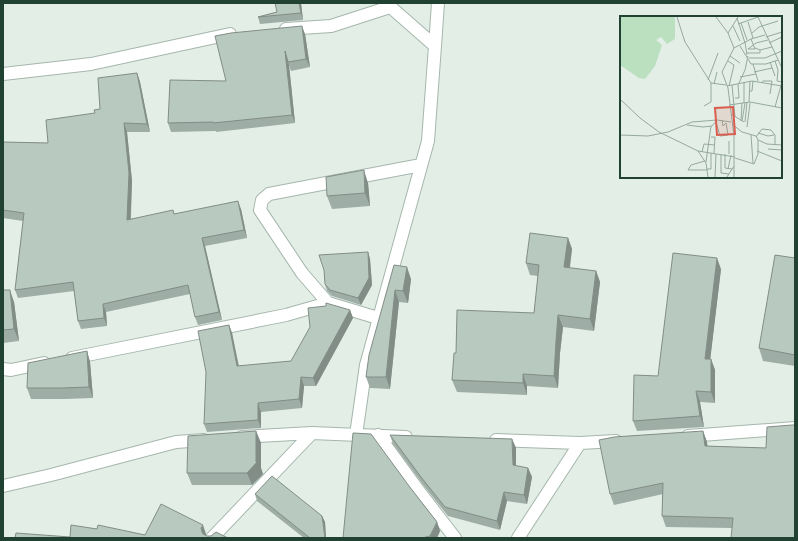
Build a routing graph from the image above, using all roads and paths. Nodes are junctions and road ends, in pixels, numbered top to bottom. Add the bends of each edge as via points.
1 (438, 3) edge
2 (388, 5) edge
3 (277, 30) edge
4 (240, 33) edge
5 (435, 46) junction
6 (3, 74) edge
7 (421, 165) junction
8 (328, 304) junction
9 (378, 318) junction
10 (3, 369) edge
11 (795, 428) edge
12 (312, 433) junction
13 (356, 435) junction
14 (378, 435) junction
15 (676, 436) edge
16 (232, 437) edge
17 (416, 437) edge
18 (216, 439) edge
19 (486, 440) edge
20 (628, 440) edge
21 (580, 443) junction
22 (3, 486) edge
23 (212, 538) edge
24 (455, 538) edge
25 (518, 538) edge

1 - 5 street
2 - 3 street via 331,26
2 - 5 street
4 - 6 street via 91,64
5 - 7 street via 428,142
7 - 8 street via 269,194 262,200 260,210 302,273
7 - 9 street
8 - 9 street
8 - 10 street via 286,315 11,370
9 - 13 street via 366,365
11 - 15 street
12 - 13 street
12 - 16 street
12 - 23 street
13 - 14 street
14 - 17 street
14 - 24 street
18 - 22 street via 176,442
19 - 21 street
20 - 21 street
21 - 25 street

